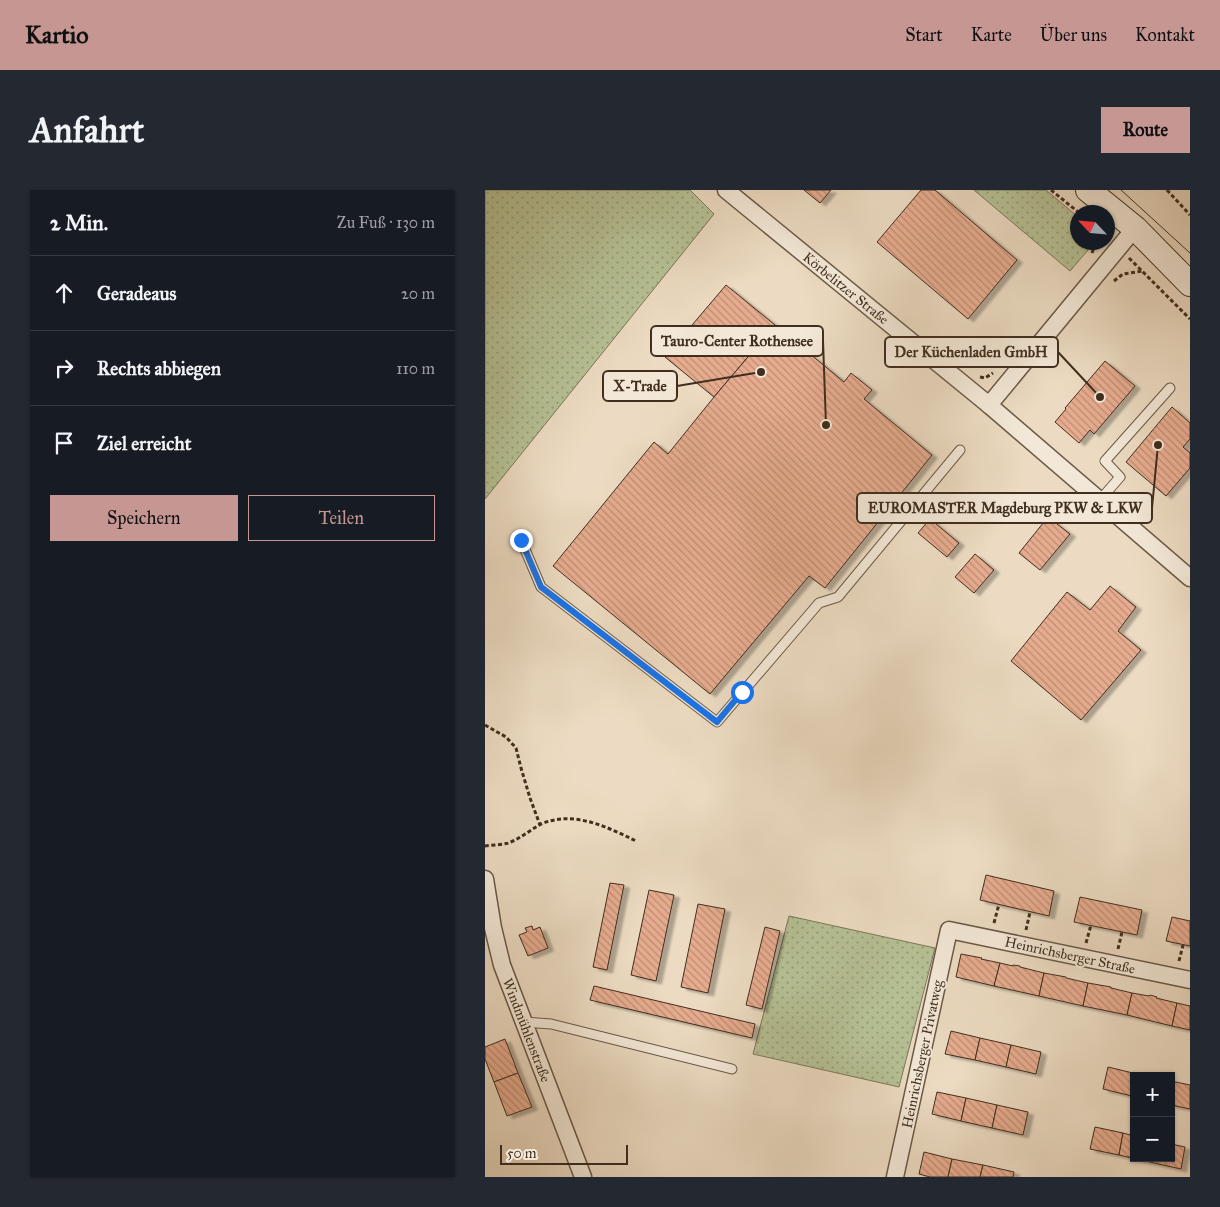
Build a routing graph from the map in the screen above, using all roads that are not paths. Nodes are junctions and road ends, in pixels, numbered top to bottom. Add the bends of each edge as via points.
1 (726, 190) edge
2 (1088, 190) edge
3 (1135, 228) junction
4 (1190, 284) edge
5 (1170, 388) dead end
6 (989, 406) junction
7 (960, 450) dead end
8 (1100, 500) junction
9 (521, 540) dead end
10 (1190, 578) edge
11 (485, 879) edge
12 (949, 930) joint
13 (1190, 980) edge
14 (524, 1022) junction
15 (732, 1069) dead end
16 (583, 1177) edge
17 (895, 1177) edge

1 - 6 street, Körbelitzer Straße
2 - 3 main road
3 - 4 main road
3 - 6 street
5 - 8 lane via 1105,462 1120,477
6 - 8 street, Körbelitzer Straße
7 - 9 lane via 838,597 819,603 717,722 541,587
8 - 10 street, Körbelitzer Straße
11 - 14 street, Windmühlenstraße via 498,953
12 - 13 street, Heinrichsberger Straße
12 - 17 street, Heinrichsberger Privatweg
14 - 15 lane via 551,1024
14 - 16 street, Windmühlenstraße

